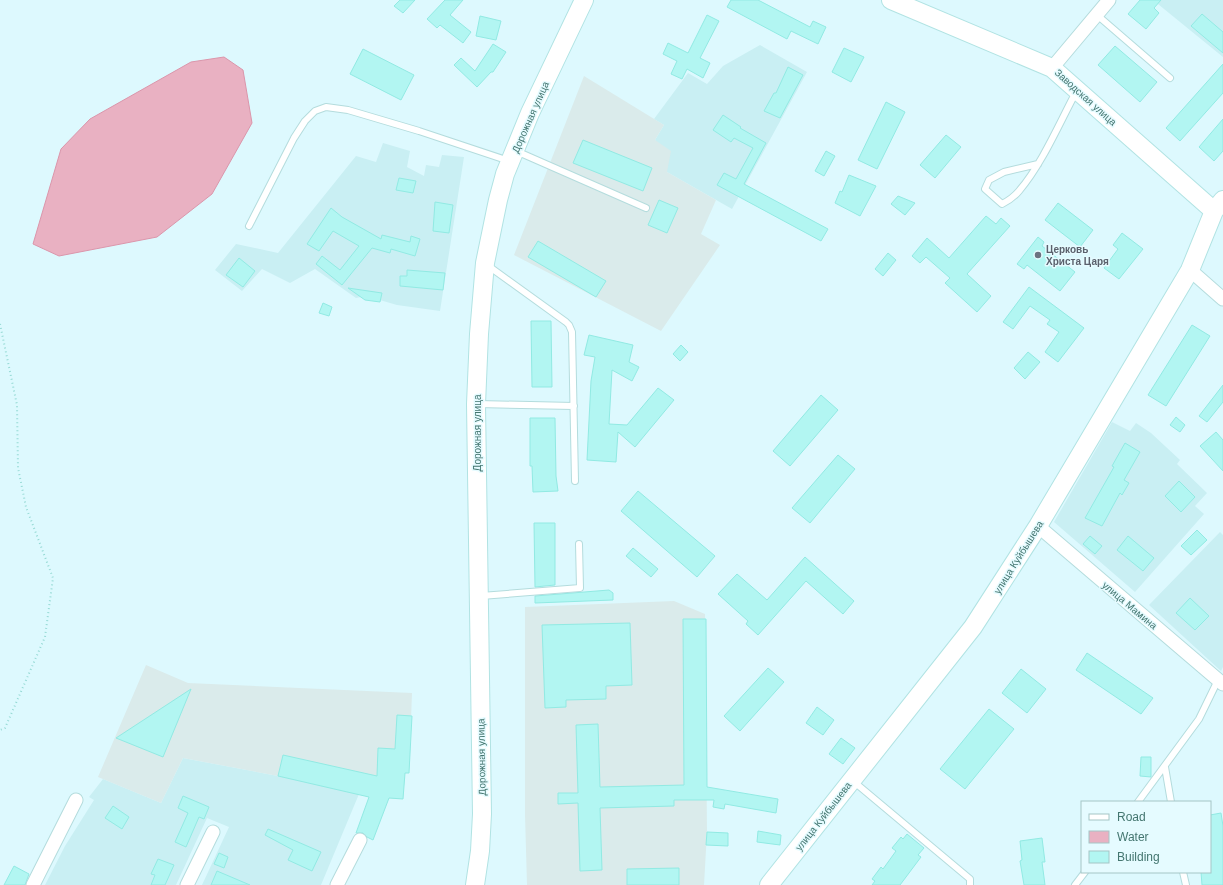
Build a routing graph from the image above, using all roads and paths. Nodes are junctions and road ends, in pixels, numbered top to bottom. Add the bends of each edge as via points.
1 (584, 0) edge
2 (891, 0) edge
3 (1109, 0) edge
4 (1096, 14) junction
5 (1052, 68) junction
6 (1170, 78) dead end
7 (1077, 89) junction
8 (513, 156) junction
9 (1038, 164) junction
10 (1219, 206) edge
11 (646, 208) dead end
12 (249, 226) dead end
13 (485, 263) junction
14 (1190, 270) junction
15 (1223, 299) edge
16 (0, 324) edge
17 (476, 404) junction
18 (574, 406) junction
19 (575, 481) dead end
20 (1038, 526) junction
21 (580, 544) dead end
22 (480, 596) junction
23 (1221, 682) edge
24 (0, 730) edge
25 (1165, 767) junction
26 (852, 780) junction
27 (76, 800) dead end
28 (1139, 801) edge
29 (1171, 801) edge
30 (213, 832) dead end
31 (360, 840) dead end
32 (1084, 873) edge
33 (1183, 873) edge
34 (33, 885) edge
35 (187, 885) edge
36 (337, 885) edge
37 (475, 885) edge
38 (768, 885) edge
39 (970, 885) edge
40 (1075, 885) edge
41 (1186, 885) edge

1 - 8 street, Дорожная улица via 530,113
2 - 5 street, Заводская улица
3 - 4 street
4 - 5 street
4 - 6 lane
5 - 7 street, Заводская улица
7 - 9 lane
7 - 10 street, Заводская улица
8 - 11 lane
8 - 12 lane via 348,110 326,107 315,111 305,121
8 - 13 street, Дорожная улица via 498,200
9 - 9 lane via 1019,192 1002,204 985,189 989,180 1004,172
10 - 14 street, улица Куйбышева
13 - 17 street, Дорожная улица
13 - 18 lane via 569,325 572,332
14 - 15 street
14 - 20 street, улица Куйбышева
16 - 24 path via 17,405 18,468 26,507 53,578 46,637 4,728
17 - 18 lane
17 - 22 street, Дорожная улица
18 - 19 lane
20 - 23 street, улица Мамина
20 - 26 street, улица Куйбышева via 973,627
21 - 22 lane via 580,588
22 - 37 street, Дорожная улица via 482,814
23 - 25 lane
25 - 28 lane
25 - 29 lane
26 - 38 street, улица Куйбышева
26 - 39 lane via 970,879
27 - 34 street
30 - 35 street
31 - 36 street
32 - 40 lane
33 - 41 lane

